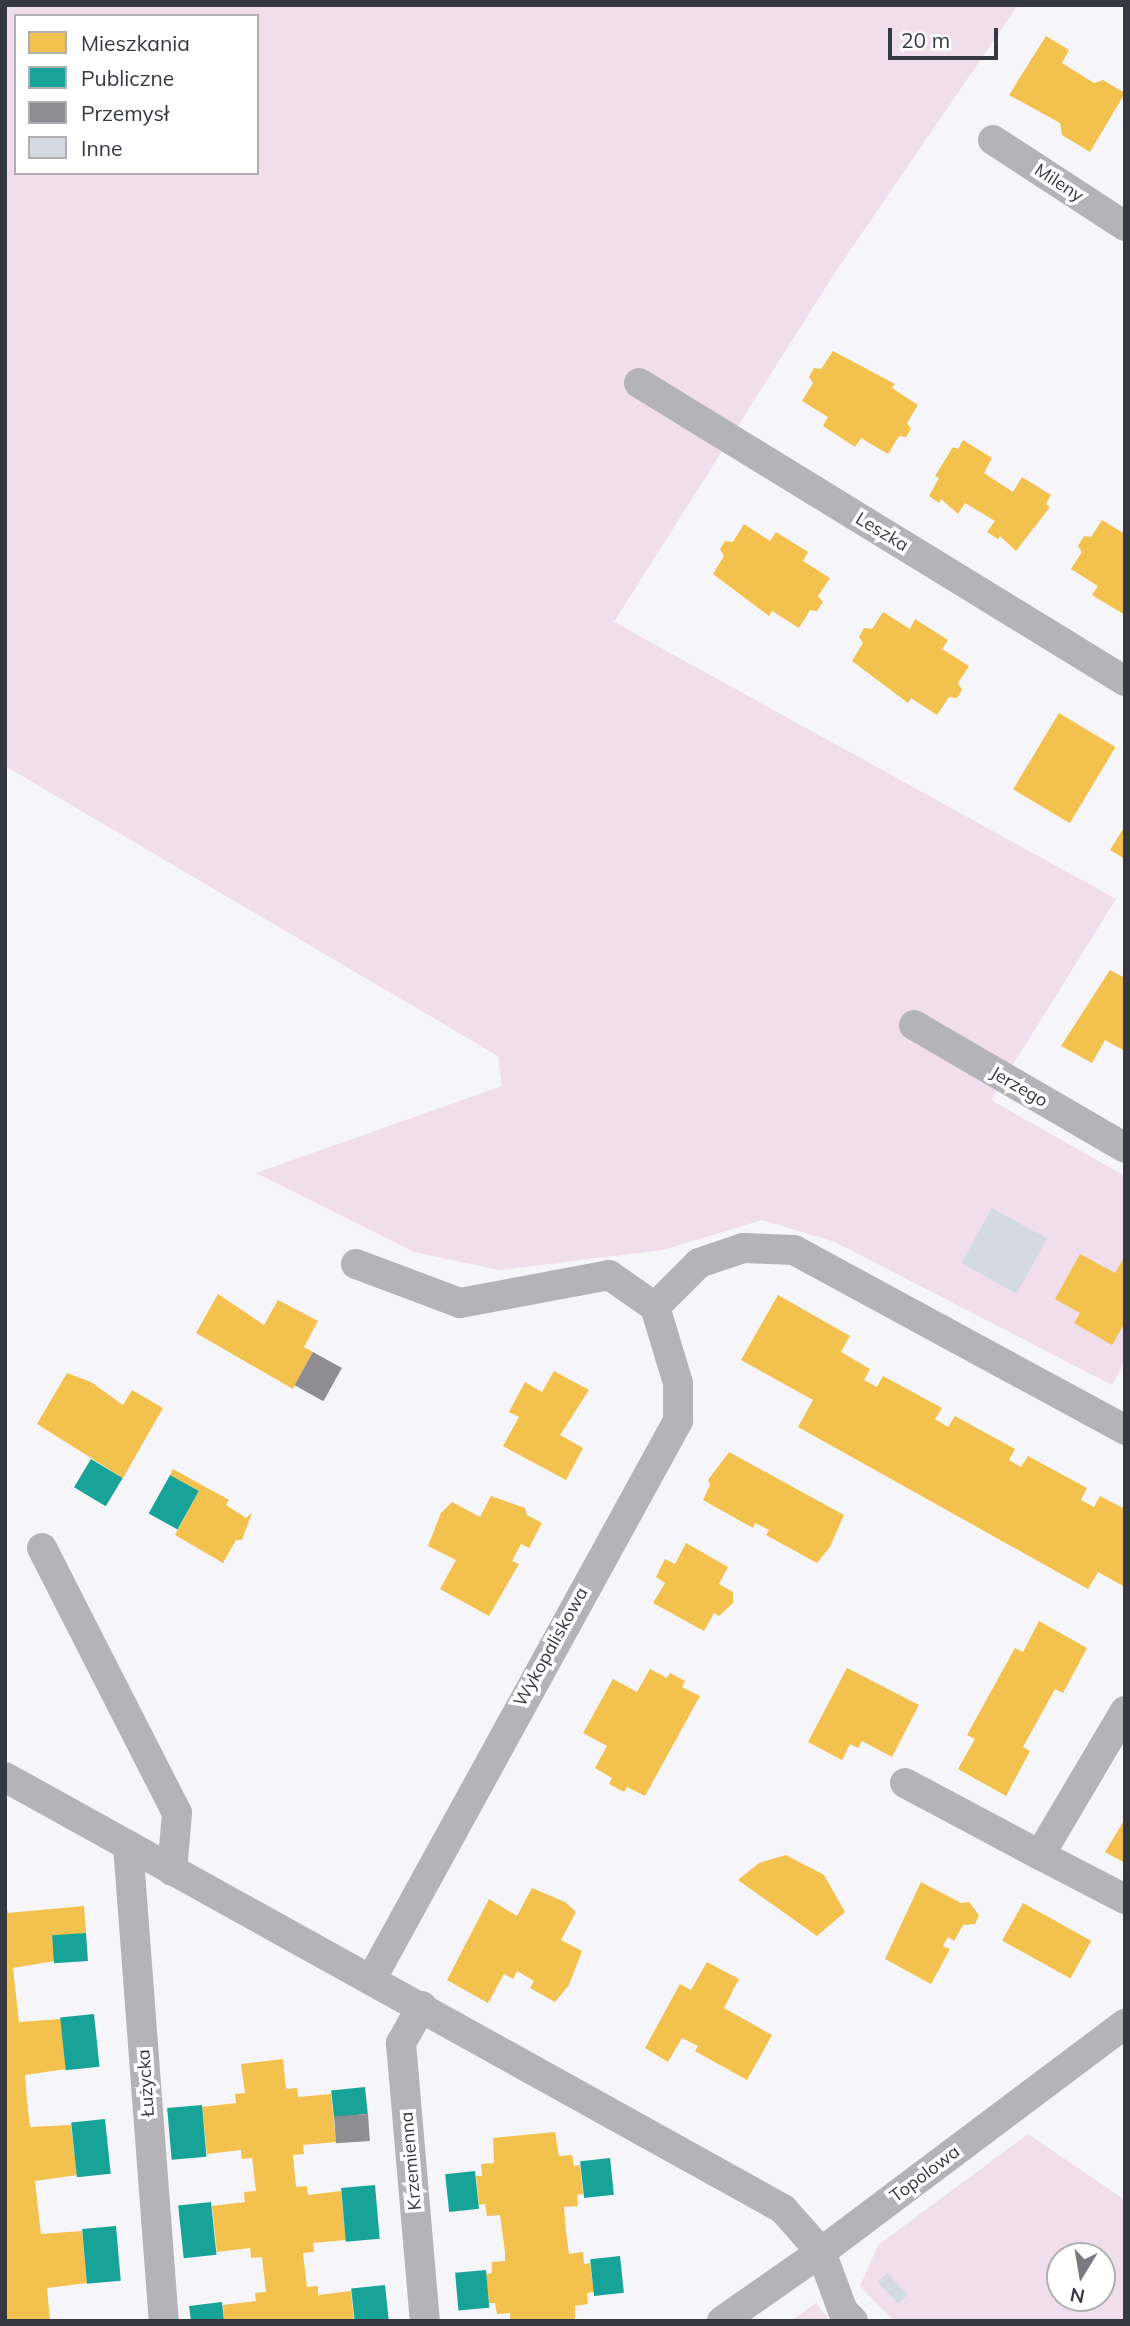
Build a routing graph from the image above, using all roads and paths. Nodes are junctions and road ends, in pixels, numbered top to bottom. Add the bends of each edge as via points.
1 (993, 140) dead end
2 (1125, 226) edge
3 (639, 383) dead end
4 (1125, 681) edge
5 (914, 1025) dead end
6 (1125, 1148) edge
7 (356, 1264) dead end
8 (655, 1307) junction
9 (1125, 1430) edge
10 (42, 1548) dead end
11 (1125, 1711) edge
12 (5, 1777) edge
13 (905, 1783) dead end
14 (128, 1845) junction
15 (1040, 1854) junction
16 (172, 1871) junction
17 (1125, 1899) edge
18 (372, 1978) junction
19 (422, 2006) junction
20 (1125, 2024) edge
21 (821, 2252) junction
22 (164, 2321) edge
23 (425, 2321) edge
24 (722, 2321) edge
25 (853, 2321) edge

1 - 2 street, Mileny
3 - 4 street, Leszka
5 - 6 street, Jerzego
7 - 8 street via 460,1303 610,1275
8 - 9 street via 699,1263 743,1248 794,1250
8 - 18 street, Wykopaliskowa via 678,1383 678,1421
10 - 16 street via 177,1813
11 - 15 street
12 - 14 street
13 - 15 street
14 - 16 street
14 - 22 street, Łużycka
15 - 17 street
16 - 18 street
18 - 19 street
19 - 21 street via 783,2209
19 - 23 street, Krzemienna via 401,2043
20 - 21 street, Topolowa
21 - 24 street, Topolowa
21 - 25 street via 843,2311

